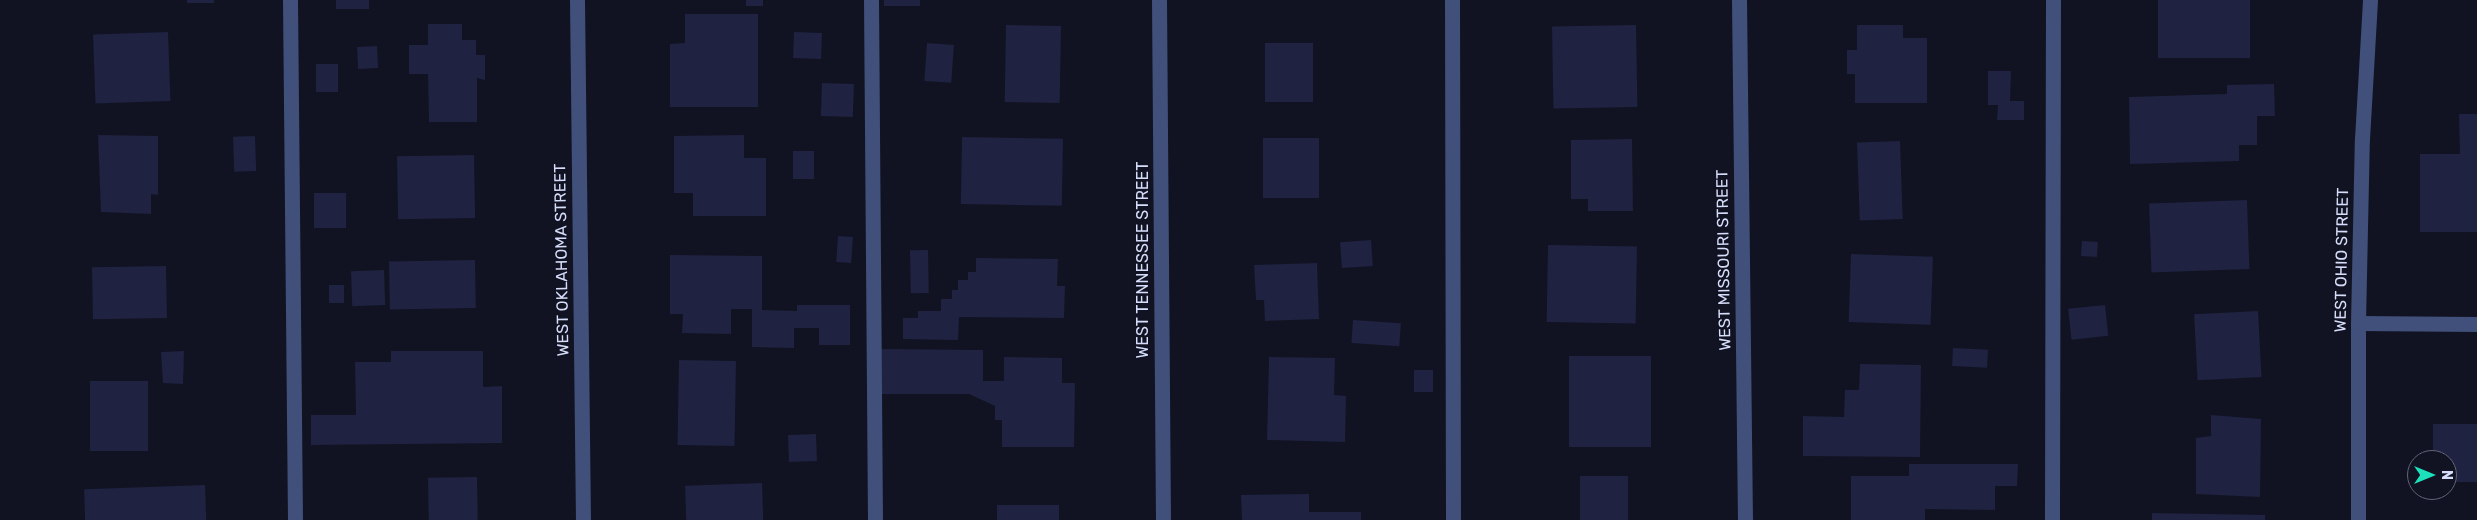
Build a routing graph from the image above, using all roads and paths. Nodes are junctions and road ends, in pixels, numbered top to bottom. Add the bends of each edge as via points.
1 (290, 0) edge
2 (577, 0) edge
3 (871, 0) edge
4 (1159, 0) edge
5 (1452, 0) edge
6 (1739, 0) edge
7 (2053, 0) edge
8 (2370, 0) edge
9 (2358, 323) junction
10 (2477, 324) edge
11 (295, 520) edge
12 (583, 520) edge
13 (875, 520) edge
14 (1163, 520) edge
15 (1453, 520) edge
16 (1745, 520) edge
17 (2052, 520) edge
18 (2358, 520) edge

1 - 11 street
2 - 12 street, WEST OKLAHOMA STREET
3 - 13 street
4 - 14 street, WEST TENNESSEE STREET
5 - 15 street
6 - 16 street, WEST MISSOURI STREET
7 - 17 street
8 - 9 street, WEST OHIO STREET via 2362,139
9 - 10 street
9 - 18 street, WEST OHIO STREET

